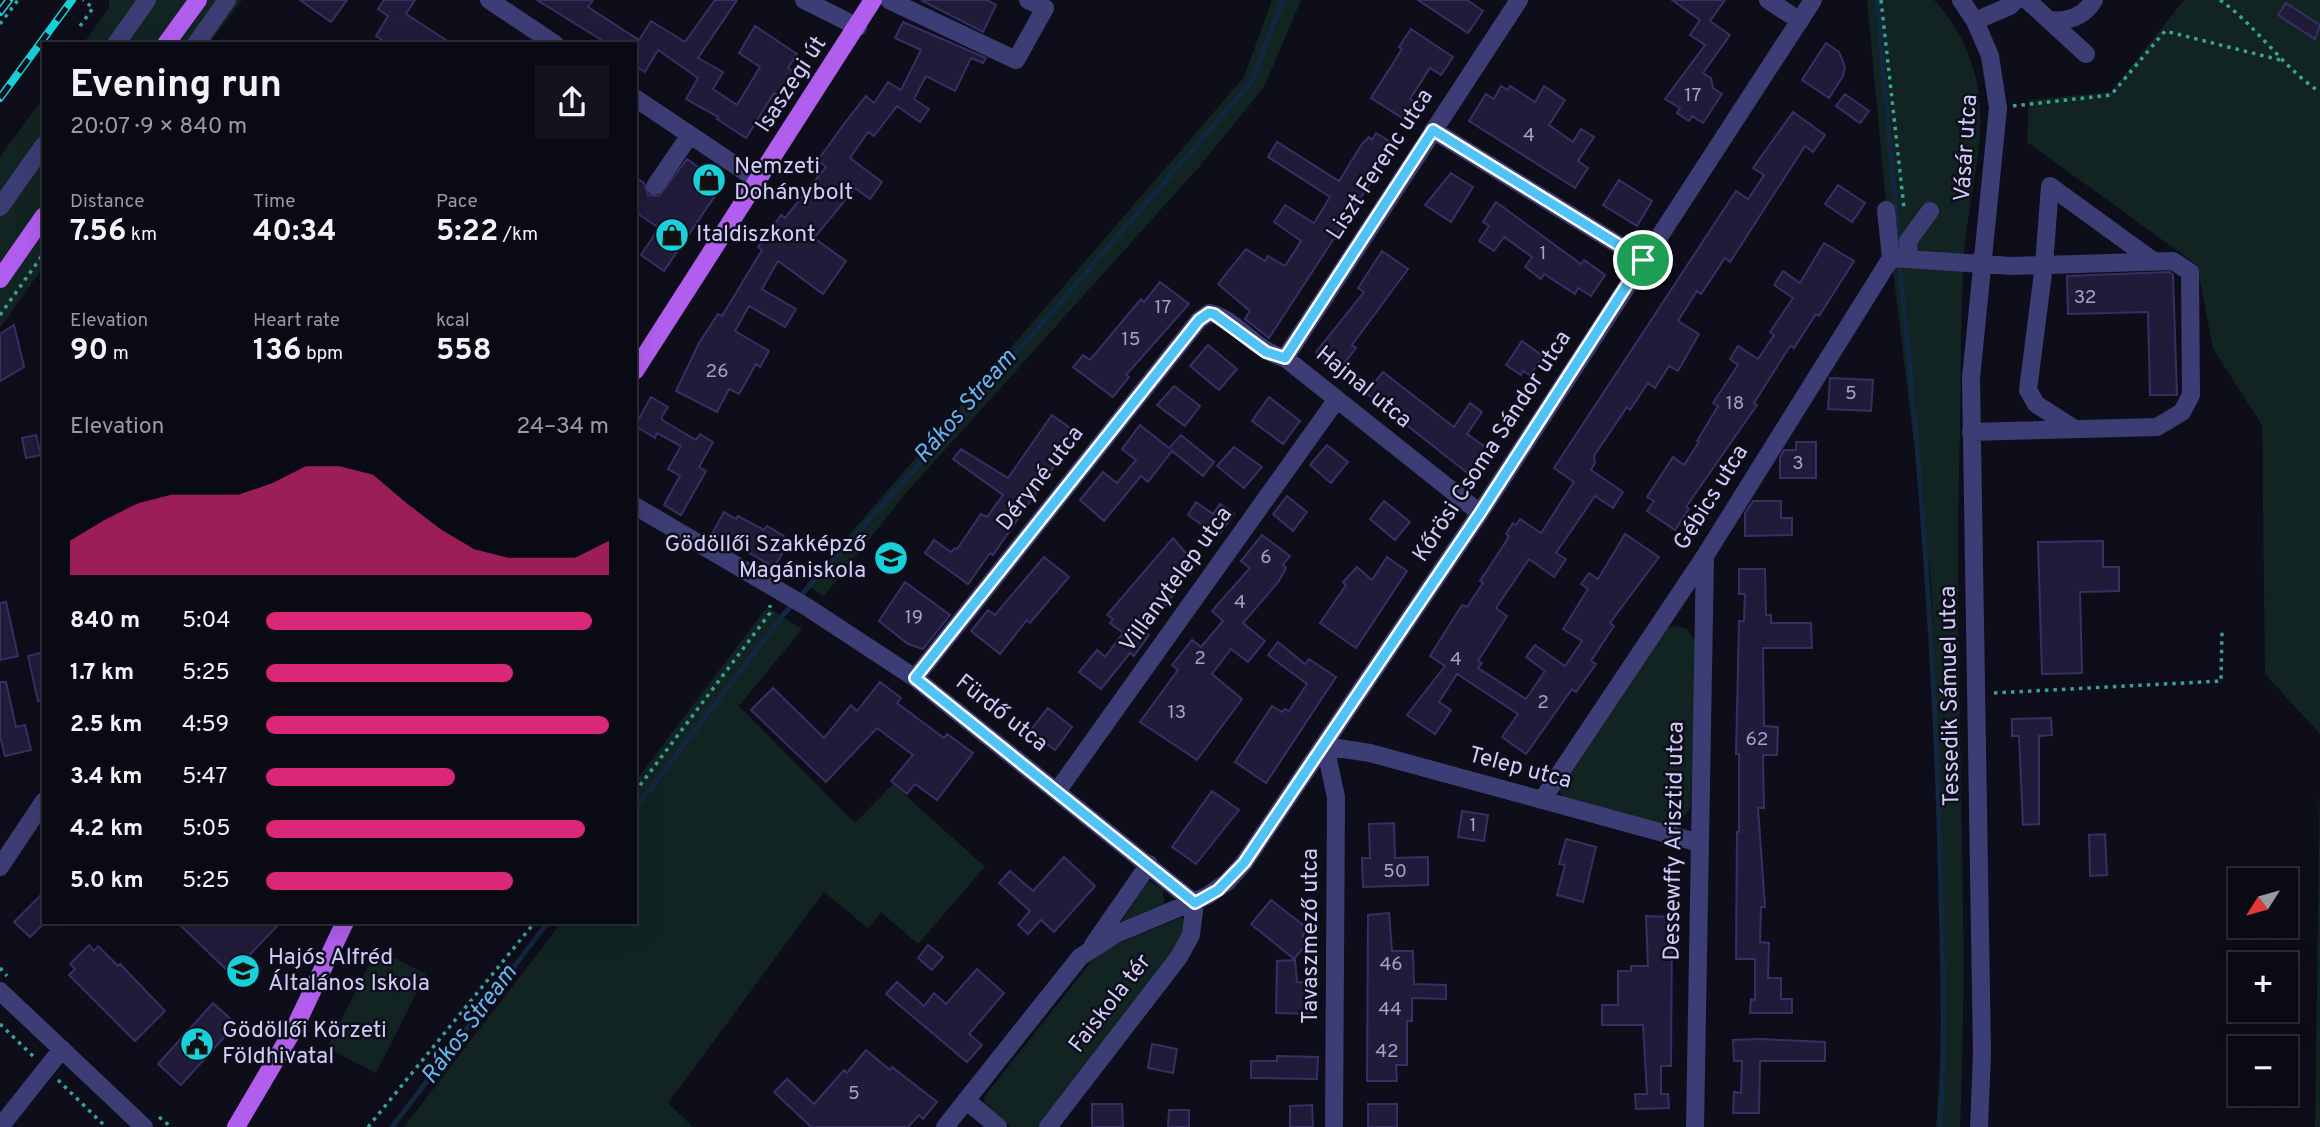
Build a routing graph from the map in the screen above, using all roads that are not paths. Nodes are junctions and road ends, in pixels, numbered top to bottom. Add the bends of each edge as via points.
1 (147, 0) edge
2 (198, 0) edge
3 (227, 0) edge
4 (489, 0) edge
5 (804, 0) edge
6 (873, 0) edge
7 (889, 0) edge
8 (1028, 0) edge
9 (1519, 0) edge
10 (1768, 0) edge
11 (1813, 0) edge
12 (1961, 0) edge
13 (2017, 0) edge
14 (2027, 0) edge
15 (2094, 0) edge
16 (1975, 20) junction
17 (2049, 20) junction
18 (1800, 21) junction
19 (858, 27) junction
20 (117, 42) edge
21 (167, 42) edge
22 (196, 42) edge
23 (552, 42) edge
24 (2086, 54) dead end
25 (637, 99) edge
26 (1433, 130) junction
27 (690, 135) junction
28 (42, 148) edge
29 (759, 181) junction
30 (655, 186) dead end
31 (0, 206) edge
32 (1886, 210) dead end
33 (1930, 211) dead end
34 (42, 219) edge
35 (1902, 252) junction
36 (1643, 260) junction
37 (2152, 260) junction
38 (1982, 265) junction
39 (2045, 265) junction
40 (0, 279) edge
41 (1209, 313) joint
42 (1285, 358) junction
43 (637, 368) edge
44 (1337, 399) junction
45 (2075, 429) junction
46 (1971, 432) junction
47 (637, 507) edge
48 (1480, 513) junction
49 (1705, 556) junction
50 (915, 678) junction
51 (1325, 746) junction
52 (1058, 790) junction
53 (1542, 800) junction
54 (42, 804) edge
55 (1700, 843) junction
56 (1149, 864) junction
57 (0, 867) edge
58 (1195, 903) junction
59 (344, 924) edge
60 (1091, 947) junction
61 (0, 991) edge
62 (62, 1049) junction
63 (966, 1100) junction
64 (0, 1127) edge
65 (144, 1127) edge
66 (236, 1127) edge
67 (945, 1127) edge
68 (998, 1127) edge
69 (1048, 1127) edge
70 (1334, 1127) edge
71 (1695, 1127) edge
72 (1979, 1127) edge

1 - 20 street
2 - 21 main road
3 - 22 street
4 - 23 street
5 - 19 street
6 - 19 main road, Isaszegi út
7 - 8 street via 1016,60 1045,8
9 - 26 street, Liszt Ferenc utca
10 - 18 street
11 - 18 street, Kőrösi Csoma Sándor utca
12 - 16 street, Vásár utca
13 - 16 street
14 - 17 street
15 - 17 street via 2080,15
16 - 38 street, Vásár utca via 1990,56 1998,108
17 - 24 street
18 - 36 street, Kőrösi Csoma Sándor utca
19 - 29 main road, Isaszegi út
25 - 27 street
26 - 36 street
26 - 42 street, Liszt Ferenc utca
27 - 29 street
27 - 30 street
28 - 31 street
29 - 43 main road, Isaszegi út
32 - 35 street
33 - 35 street, Gébics utca
34 - 40 main road
35 - 38 street
35 - 49 street, Gébics utca
36 - 48 street, Kőrösi Csoma Sándor utca
37 - 39 street
37 - 39 street via 2050,187
37 - 45 street via 2173,261 2190,272 2188,404 2173,419 2157,426
38 - 39 street
38 - 46 street, Tessedik Sámuel utca via 1971,378
39 - 45 street via 2028,390 2036,404
41 - 42 street, Hajnal utca via 1266,352
41 - 50 street, Déryné utca
42 - 44 street, Hajnal utca
44 - 48 street, Hajnal utca
44 - 52 street, Villanytelep utca
45 - 46 street
46 - 72 street, Tessedik Sámuel utca via 1982,1054
47 - 50 street, Fürdő utca via 787,594
48 - 51 street, Kőrösi Csoma Sándor utca
49 - 53 street, Gébics utca
49 - 55 street, Dessewffy Arisztid utca
50 - 52 street, Fürdő utca
51 - 53 street, Telep utca via 1370,753
51 - 58 street, Kőrösi Csoma Sándor utca via 1236,874
51 - 70 street, Tavaszmező utca via 1336,797
52 - 56 street, Fürdő utca
53 - 55 street, Telep utca
54 - 57 street
55 - 71 street, Dessewffy Arisztid utca
56 - 58 street
56 - 60 street, Faiskola tér
58 - 60 street, Faiskola tér
58 - 69 street, Faiskola tér via 1191,935 1179,957
59 - 66 main road via 295,1027
60 - 63 street, Faiskola tér
61 - 62 street
62 - 64 street
62 - 65 street
63 - 67 street, Faiskola tér
63 - 68 street

